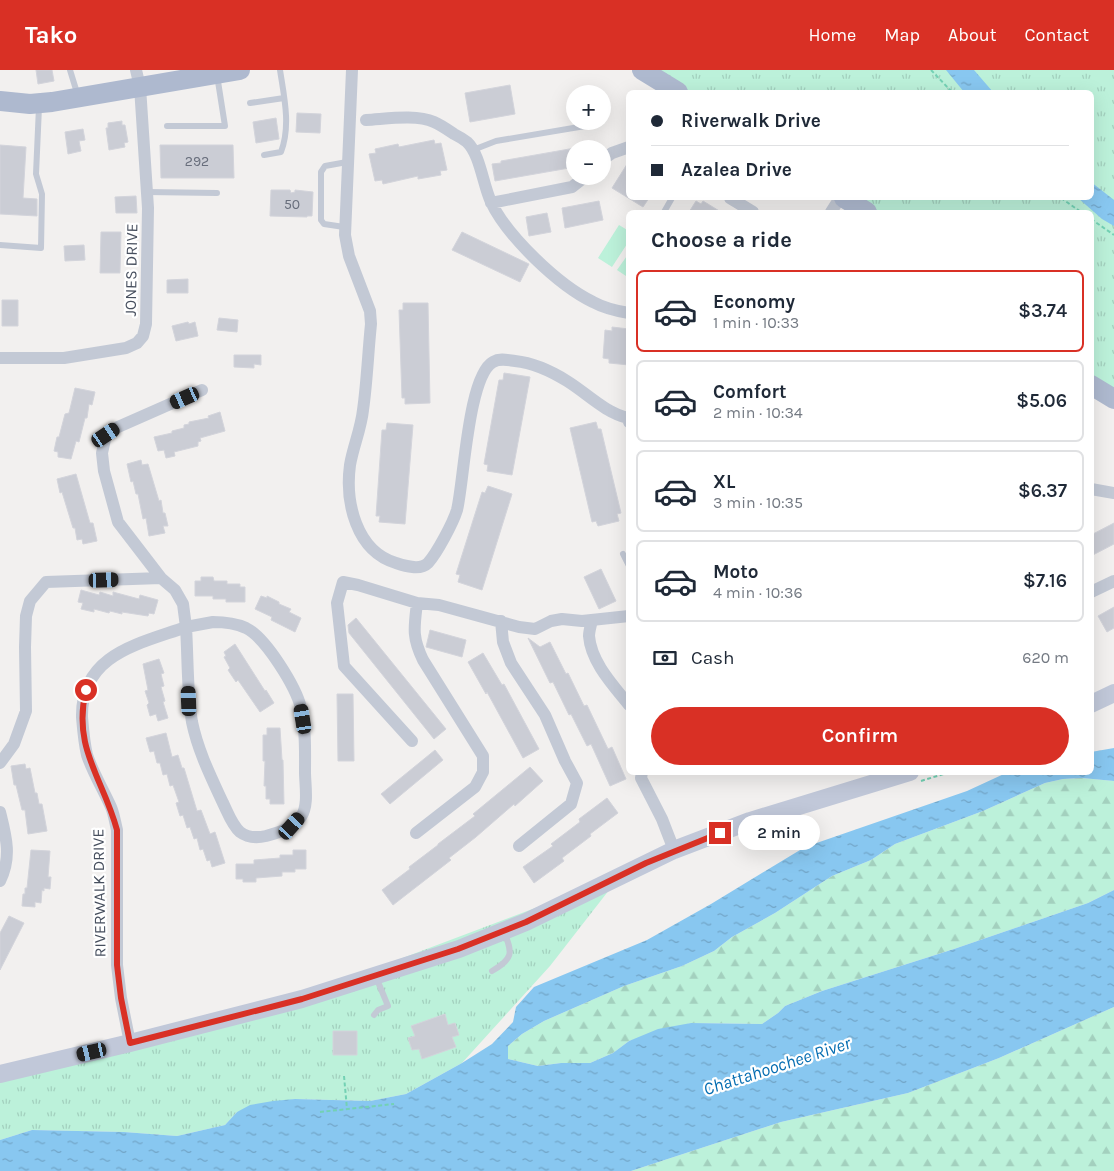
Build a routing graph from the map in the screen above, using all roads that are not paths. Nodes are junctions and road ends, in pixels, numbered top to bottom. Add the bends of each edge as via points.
1 (70, 70) edge
2 (240, 70) edge
3 (280, 70) edge
4 (352, 70) edge
5 (642, 70) edge
6 (217, 74) junction
7 (138, 78) edge
8 (675, 90) edge
9 (78, 97) junction
10 (284, 98) junction
11 (0, 101) edge
12 (39, 103) junction
13 (250, 103) dead end
14 (366, 120) dead end
15 (168, 126) dead end
16 (566, 129) edge
17 (626, 148) edge
18 (473, 150) junction
19 (611, 154) edge
20 (264, 155) dead end
21 (347, 162) junction
22 (575, 185) edge
23 (147, 192) junction
24 (217, 193) dead end
25 (733, 200) edge
26 (840, 200) edge
27 (846, 200) edge
28 (491, 203) junction
29 (750, 210) edge
30 (833, 210) edge
31 (863, 210) edge
32 (344, 227) junction
33 (0, 245) edge
34 (626, 313) edge
35 (0, 358) edge
36 (1094, 387) edge
37 (202, 390) dead end
38 (1114, 399) edge
39 (626, 417) edge
40 (1094, 490) edge
41 (1114, 493) edge
42 (623, 554) dead end
43 (626, 560) edge
44 (161, 578) junction
45 (1114, 581) edge
46 (1094, 591) edge
47 (417, 603) junction
48 (626, 616) edge
49 (592, 620) junction
50 (501, 621) junction
51 (186, 627) junction
52 (1114, 693) edge
53 (626, 701) edge
54 (1094, 703) edge
55 (412, 742) dead end
56 (0, 763) edge
57 (642, 775) edge
58 (900, 775) edge
59 (0, 812) edge
60 (416, 833) dead end
61 (519, 846) dead end
62 (674, 850) junction
63 (0, 881) edge
64 (503, 931) junction
65 (492, 971) dead end
66 (376, 976) junction
67 (374, 1015) dead end
68 (130, 1043) junction
69 (0, 1074) edge

1 - 9 lane
2 - 6 main road
3 - 10 lane
4 - 21 street
5 - 8 main road
6 - 7 main road
6 - 15 lane via 225,126
7 - 9 main road
7 - 23 street, JONES DRIVE
9 - 12 main road
10 - 13 lane
10 - 20 lane via 286,141 281,152
11 - 12 main road
12 - 33 lane via 36,174 42,194 41,248
14 - 18 street via 421,118 443,126
16 - 18 lane via 496,141
17 - 19 street
18 - 28 street
21 - 32 street
21 - 32 lane via 325,166 321,172 321,220 324,224
22 - 28 street
23 - 24 lane
23 - 35 street, JONES DRIVE via 146,324 144,336 137,344 64,358
25 - 29 street
26 - 30 street
27 - 31 main road
28 - 34 street via 518,240 553,274 592,302
32 - 39 street via 349,256 370,311 371,324 363,412 350,468 350,498 360,532 370,548 380,556 404,566 420,568 428,563 448,532 461,494 474,401 486,369 492,362 502,359 518,361 550,371 608,411
36 - 38 main road
37 - 44 street via 118,427 106,435 102,453 118,522
40 - 41 street
42 - 43 lane
44 - 51 street via 175,590 183,604
44 - 56 street via 46,582 30,601 26,616 26,711 14,744
45 - 46 street
47 - 50 street via 440,605
47 - 55 street via 343,582 337,603 344,666
47 - 60 street via 416,645 483,756 483,772 475,787
48 - 49 street
49 - 50 street via 562,618 535,629
49 - 53 street via 589,634 593,654
50 - 61 street via 503,642 511,664 544,715 577,782 571,804
51 - 51 street via 213,622 247,629 262,640 297,695 304,729 306,803 302,815 286,830 252,838 234,826 208,772 192,723
51 - 68 street, RIVERWALK DRIVE via 109,658 90,680 82,704 87,754 117,830 117,965
52 - 54 street
57 - 62 street
58 - 62 street via 750,821
59 - 63 street via 8,852
62 - 64 street
64 - 65 lane via 510,956
64 - 66 street
66 - 67 lane via 388,1006
66 - 68 street via 302,999
68 - 69 street

